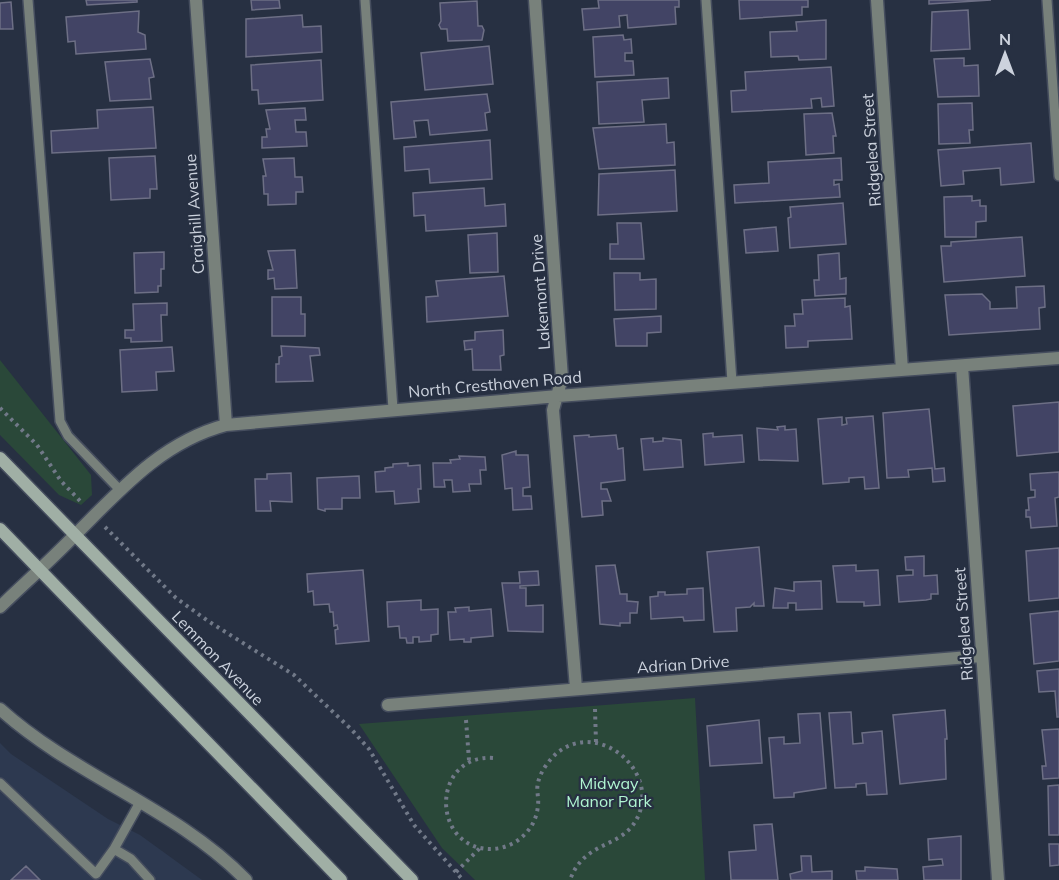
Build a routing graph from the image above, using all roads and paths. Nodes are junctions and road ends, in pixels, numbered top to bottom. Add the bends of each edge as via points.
1 (28, 0) edge
2 (196, 0) edge
3 (365, 0) edge
4 (536, 0) edge
5 (706, 0) edge
6 (877, 0) edge
7 (1047, 0) edge
8 (1059, 176) edge
9 (1059, 358) edge
10 (962, 366) junction
11 (902, 370) junction
12 (732, 382) junction
13 (558, 396) junction
14 (0, 408) edge
15 (393, 410) junction
16 (226, 425) junction
17 (0, 458) edge
18 (119, 489) junction
19 (81, 502) dead end
20 (107, 529) dead end
21 (0, 530) edge
22 (75, 536) junction
23 (39, 570) junction
24 (0, 607) edge
25 (981, 656) junction
26 (576, 688) junction
27 (388, 705) dead end
28 (0, 709) edge
29 (595, 709) dead end
30 (466, 720) dead end
31 (596, 742) junction
32 (493, 758) dead end
33 (469, 760) junction
34 (0, 783) edge
35 (139, 804) junction
36 (480, 848) junction
37 (114, 849) junction
38 (456, 872) junction
39 (99, 877) edge
40 (150, 880) edge
41 (246, 880) edge
42 (341, 880) edge
43 (412, 880) edge
44 (463, 880) edge
45 (570, 880) edge
46 (998, 880) edge

1 - 18 lane via 60,421 68,436
2 - 16 street, Craighill Avenue
3 - 15 lane
4 - 13 street, Lakemont Drive via 562,378
5 - 12 lane
6 - 11 street, Ridgelea Street
7 - 8 lane
9 - 10 street, North Cresthaven Road
10 - 11 street, North Cresthaven Road
10 - 25 street, Ridgelea Street
11 - 12 street, North Cresthaven Road
12 - 13 street, North Cresthaven Road
13 - 15 street, North Cresthaven Road
13 - 26 street, Lakemont Drive via 553,410
14 - 19 path via 37,445
15 - 16 street, North Cresthaven Road
16 - 18 street, North Cresthaven Road via 177,443
17 - 22 main road, Lemmon Avenue
18 - 22 street, North Cresthaven Road
20 - 38 path via 176,598 294,675 351,729 369,749 414,825
21 - 23 main road
22 - 23 street, North Cresthaven Road
22 - 43 main road, Lemmon Avenue
23 - 24 street, North Cresthaven Road
23 - 42 main road
25 - 26 street, Adrian Drive
25 - 46 street, Ridgelea Street
26 - 27 street, Adrian Drive
28 - 35 street via 52,750
29 - 31 path
30 - 33 path
31 - 36 path via 558,751 546,765 538,783 538,807 532,828 521,840 503,847
31 - 45 path via 630,761 640,777 643,796 639,814 628,831 582,857
32 - 33 path
33 - 36 path via 456,772 447,789 445,810 453,828
34 - 39 lane
35 - 37 lane
35 - 41 street via 194,835
36 - 38 path
37 - 39 lane
37 - 40 lane
38 - 44 path

